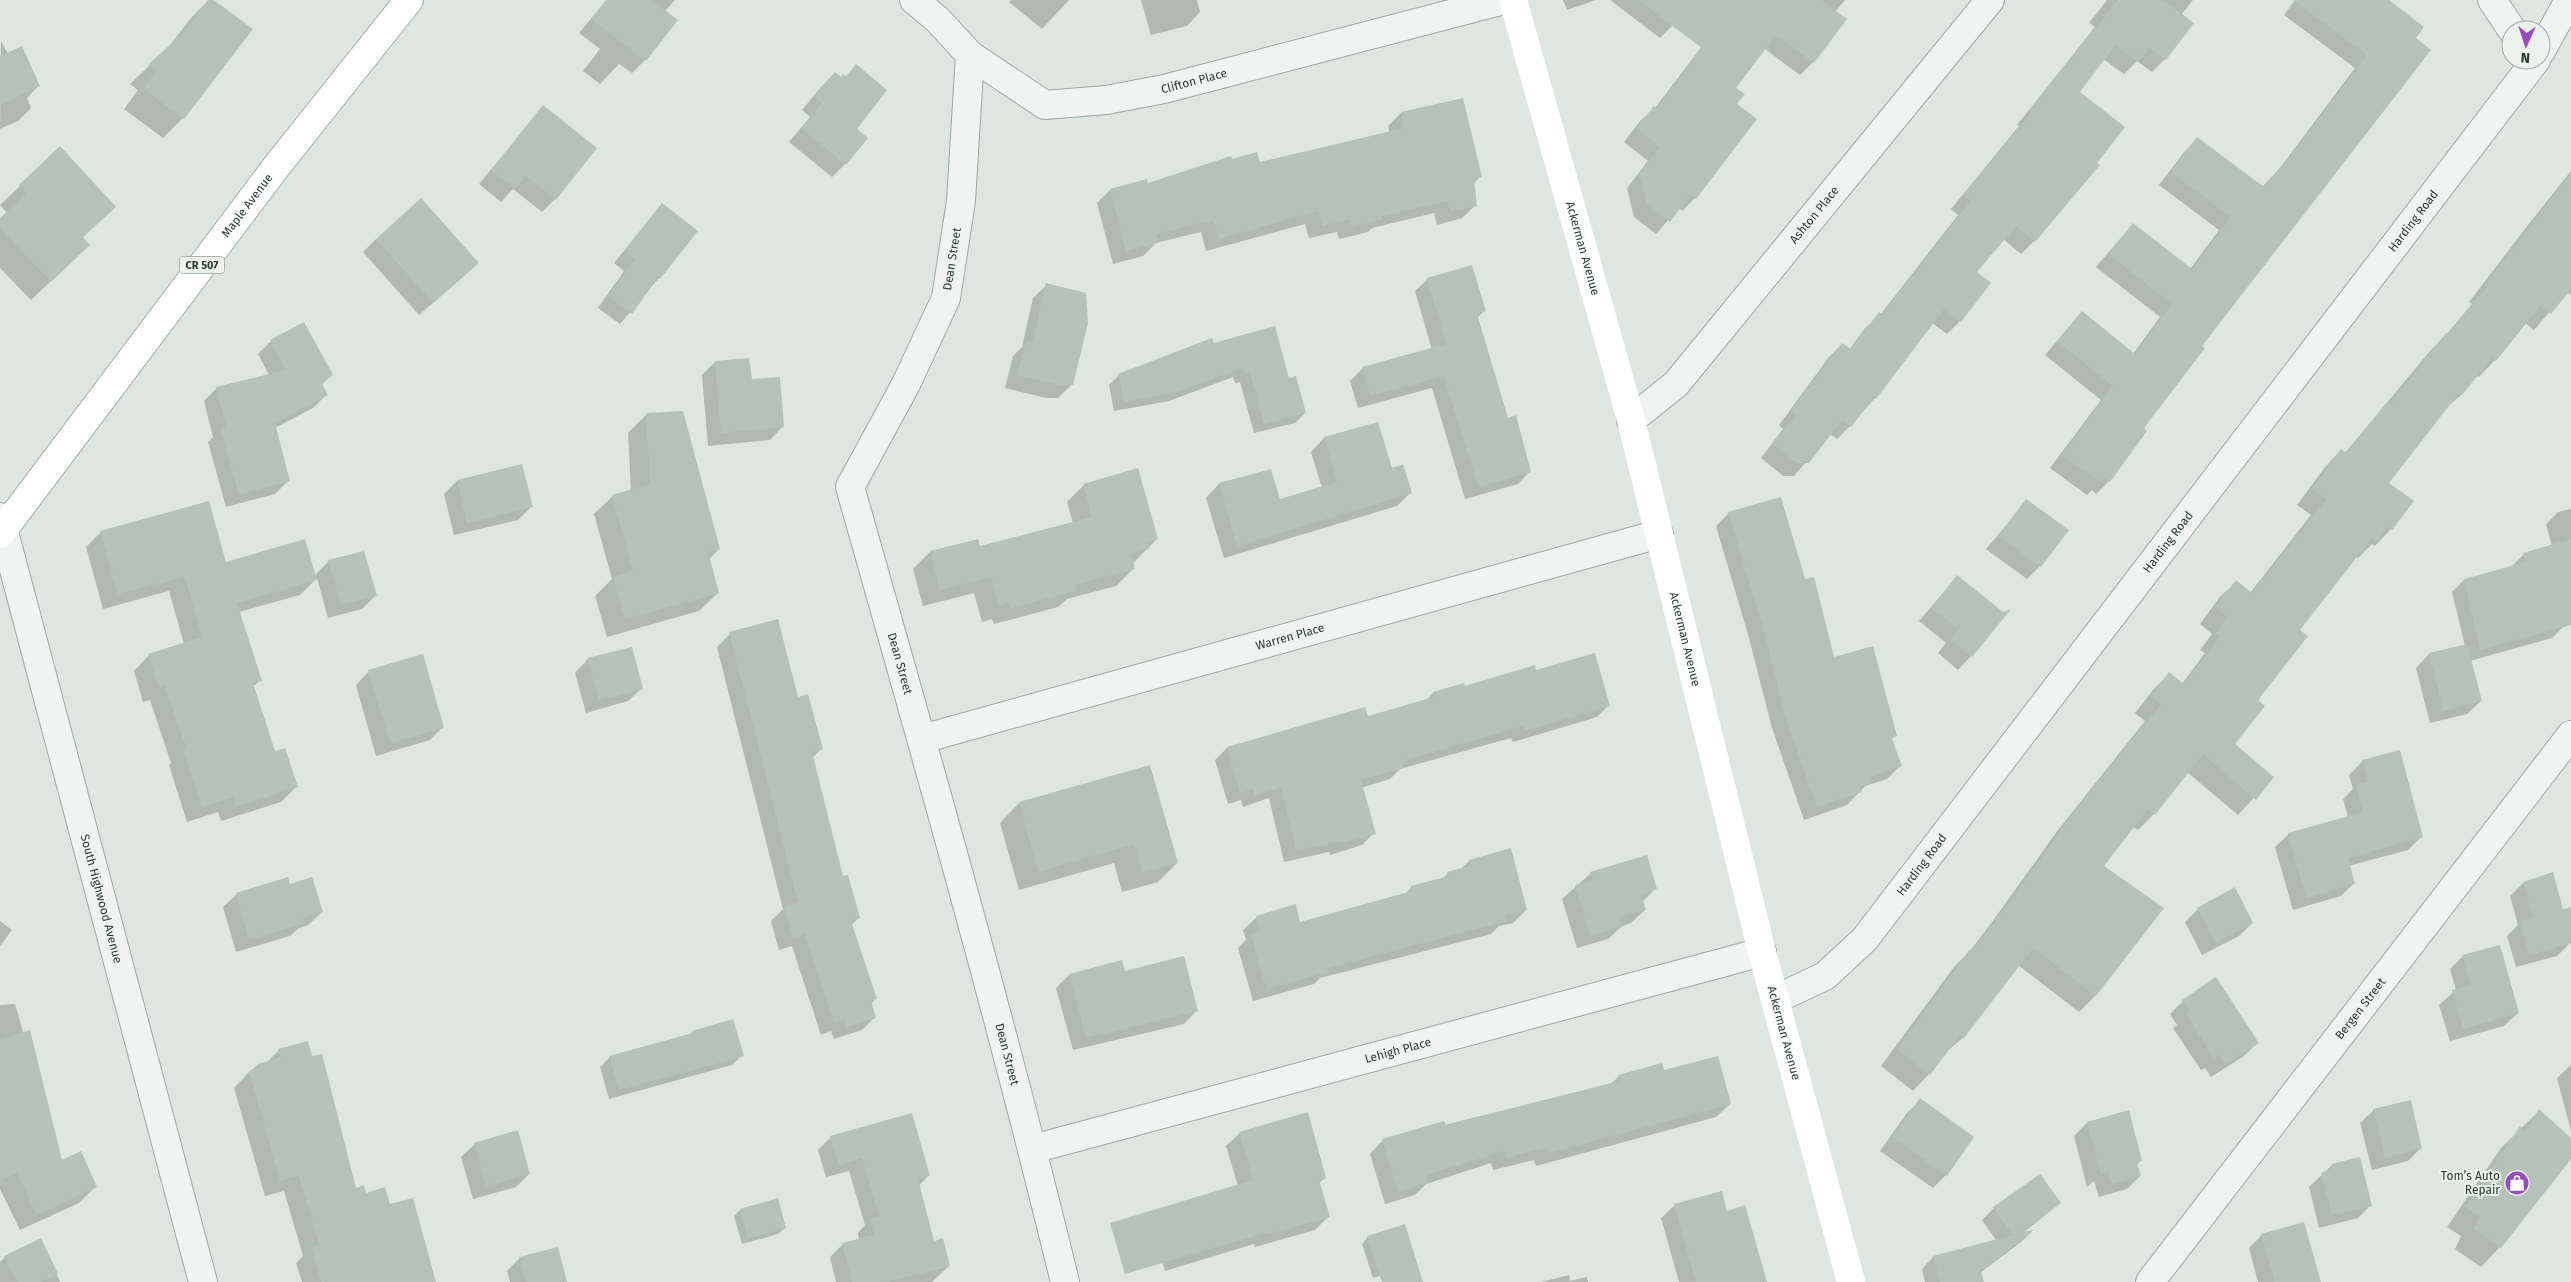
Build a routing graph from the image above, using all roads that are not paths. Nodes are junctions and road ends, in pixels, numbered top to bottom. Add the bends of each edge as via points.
1 (409, 0) edge
2 (914, 0) edge
3 (1504, 0) edge
4 (1512, 0) edge
5 (1990, 0) edge
6 (2492, 0) edge
7 (2569, 0) edge
8 (2505, 20) edge
9 (2551, 32) edge
10 (970, 55) junction
11 (2528, 70) edge
12 (1631, 420) junction
13 (1, 527) edge
14 (1660, 534) junction
15 (2571, 735) edge
16 (922, 739) junction
17 (1762, 952) junction
18 (1776, 999) junction
19 (1033, 1150) junction
20 (203, 1282) edge
21 (1065, 1282) edge
22 (1851, 1282) edge
23 (2150, 1282) edge

1 - 13 street, Maple Avenue / CR 507 via 276,167
2 - 10 street, Clifton Place via 938,20
3 - 10 street, Clifton Place via 1174,86 1106,100 1045,105
4 - 12 street, Ackerman Avenue
5 - 12 street, Ashton Place via 1676,384
6 - 8 street
7 - 9 street, Harding Road
10 - 16 street, Dean Street via 960,201 946,298 906,384 850,487
11 - 18 street, Harding Road via 1865,939 1825,976
12 - 14 street, Ackerman Avenue
13 - 20 street, South Highwood Avenue
14 - 16 street, Warren Place
14 - 17 street, Ackerman Avenue
15 - 23 street, Bergen Street
16 - 19 street, Dean Street
17 - 18 street, Ackerman Avenue
17 - 19 street, Lehigh Place
18 - 22 street, Ackerman Avenue
19 - 21 street, Dean Street

